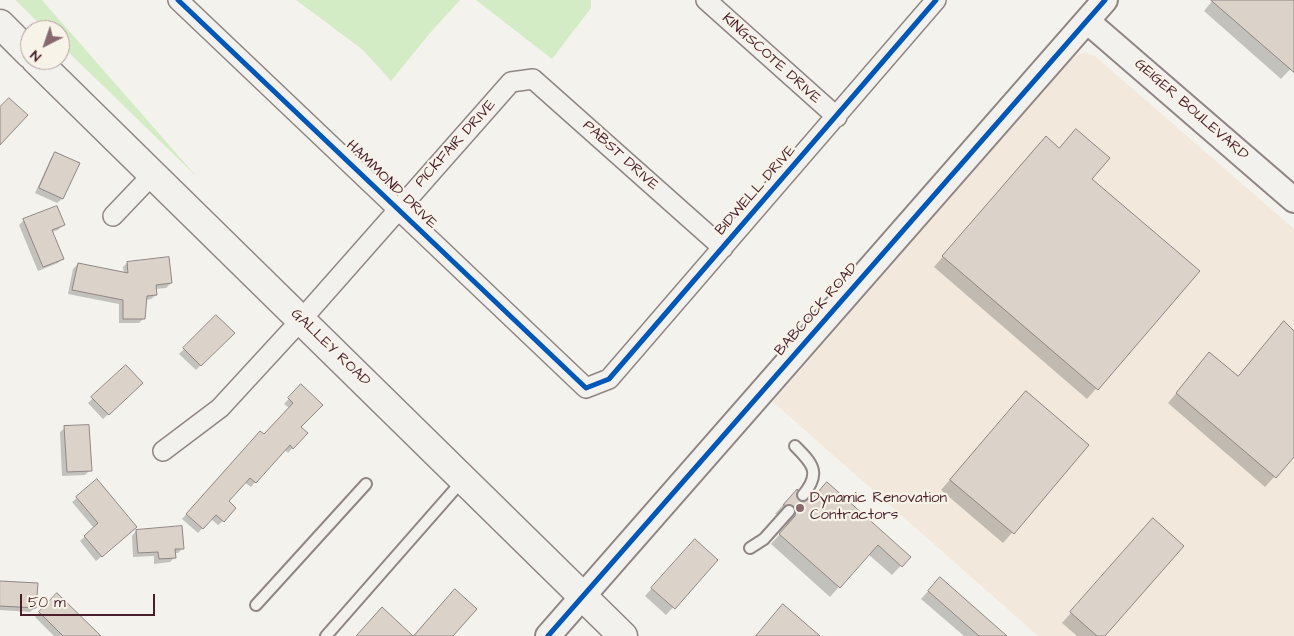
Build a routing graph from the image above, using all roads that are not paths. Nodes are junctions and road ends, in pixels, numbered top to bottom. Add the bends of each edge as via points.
1 (178, 0) edge
2 (706, 0) edge
3 (936, 0) edge
4 (1105, 0) edge
5 (1087, 20) junction
6 (2, 30) edge
7 (20, 45) edge
8 (46, 70) edge
9 (511, 82) joint
10 (837, 117) junction
11 (153, 174) junction
12 (1294, 200) edge
13 (398, 210) junction
14 (113, 216) dead end
15 (723, 248) junction
16 (301, 320) junction
17 (586, 388) joint
18 (795, 446) dead end
19 (163, 451) dead end
20 (464, 480) junction
21 (366, 484) dead end
22 (803, 495) dead end
23 (789, 510) dead end
24 (750, 548) dead end
25 (583, 597) junction
26 (256, 605) dead end
27 (326, 636) edge
28 (548, 636) edge
29 (623, 636) edge

1 - 13 street, HAMMOND DRIVE
2 - 10 street, KINGSCOTE DRIVE
3 - 10 street, BIDWELL DRIVE
4 - 5 street, BABCOCK ROAD
5 - 12 street, GEIGER BOULEVARD
5 - 25 street, BABCOCK ROAD
6 - 7 main road
8 - 11 main road, GALLEY ROAD
9 - 13 street, PICKFAIR DRIVE
9 - 15 street, PABST DRIVE via 532,79
10 - 15 street, BIDWELL DRIVE
11 - 14 street
11 - 16 main road, GALLEY ROAD
13 - 16 street, PICKFAIR DRIVE
13 - 17 street, HAMMOND DRIVE
15 - 17 street, BIDWELL DRIVE via 609,379
16 - 19 street, PICKFAIR DRIVE via 220,408
16 - 20 main road, GALLEY ROAD
18 - 22 lane via 810,461 814,475 811,486
20 - 25 main road, GALLEY ROAD
20 - 27 lane
21 - 26 lane
23 - 24 lane via 764,539
25 - 28 street, BABCOCK ROAD
25 - 29 main road, GALLEY ROAD

